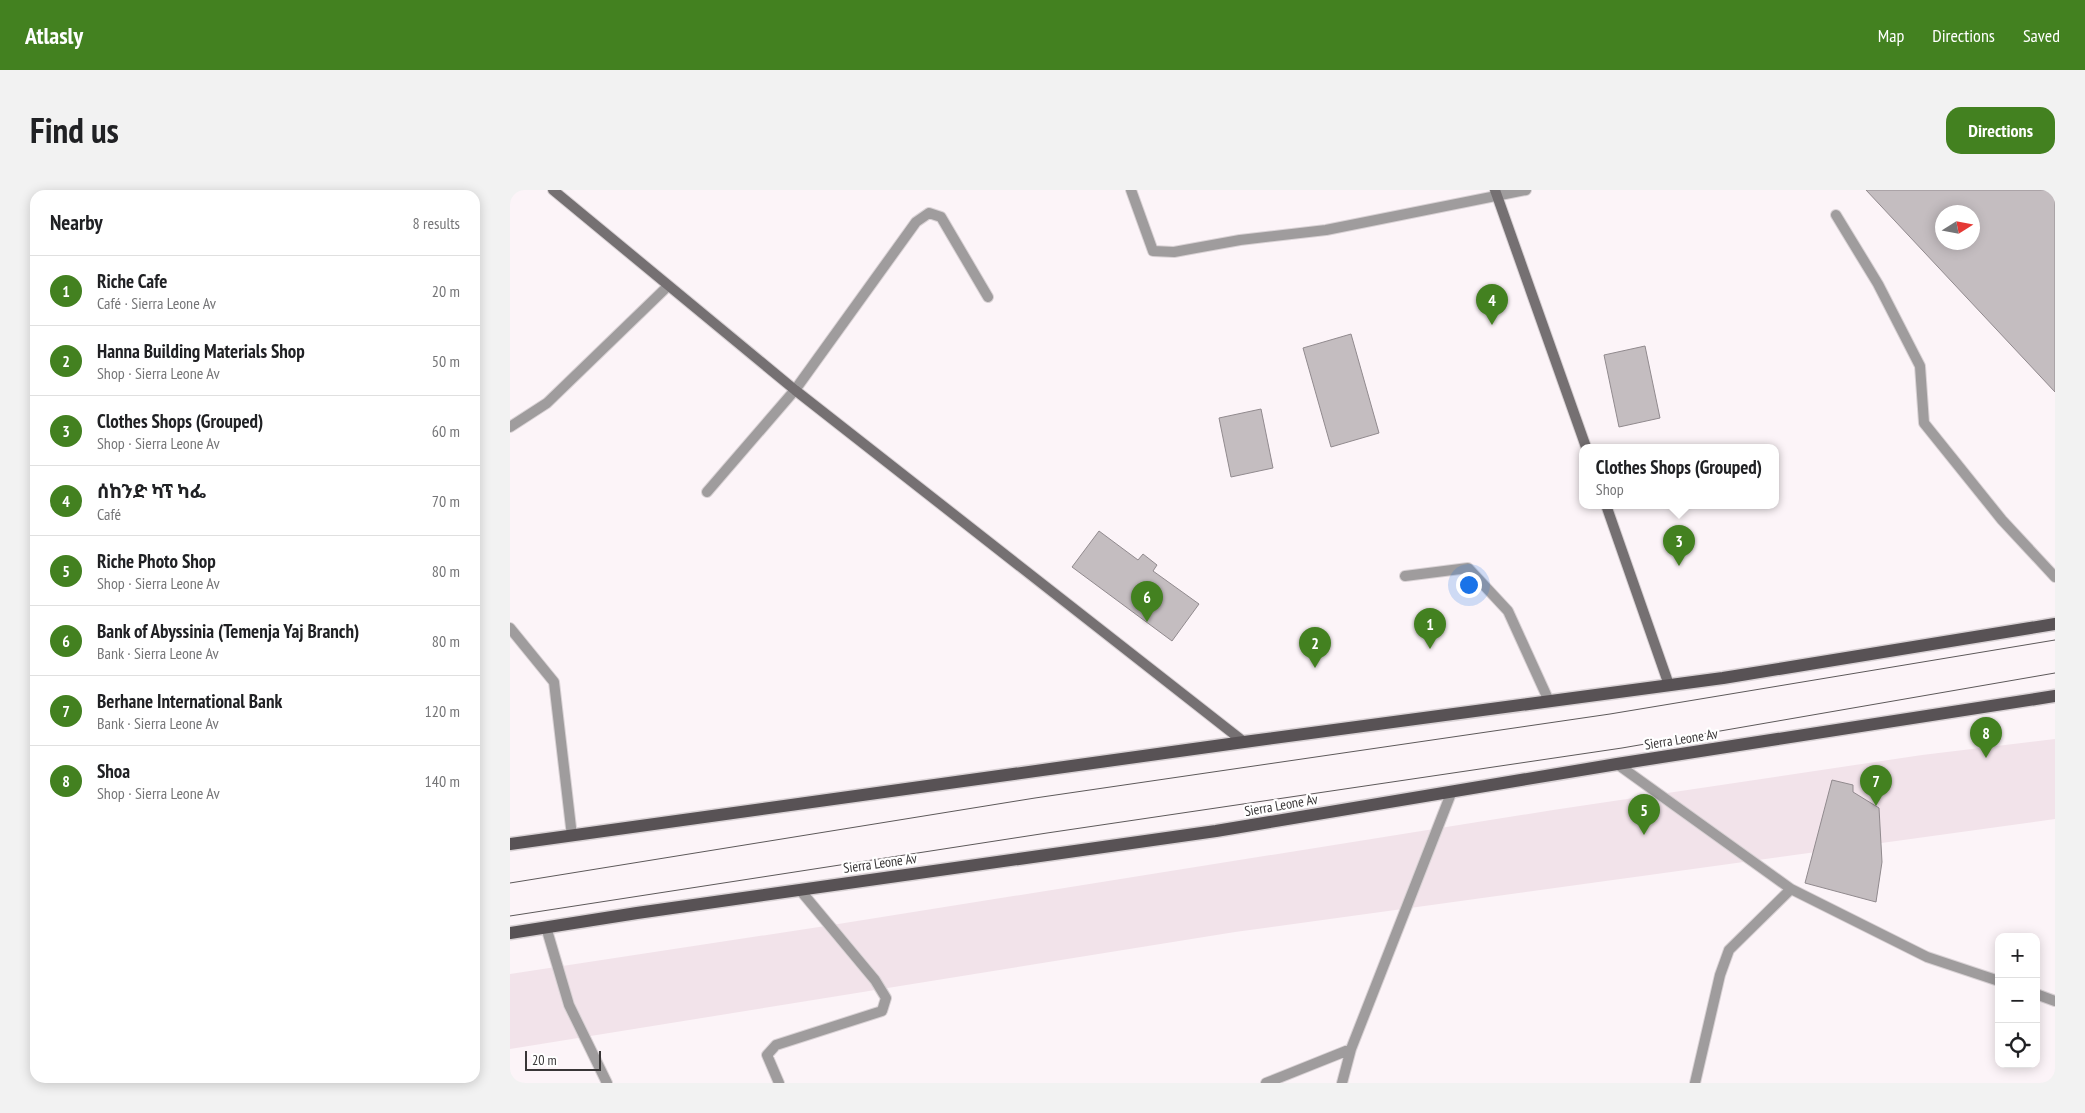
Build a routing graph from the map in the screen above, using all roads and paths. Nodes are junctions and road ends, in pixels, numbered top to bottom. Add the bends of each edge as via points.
1 (553, 190) edge
2 (1131, 190) edge
3 (1526, 190) edge
4 (1496, 193) edge
5 (1836, 215) dead end
6 (668, 286) junction
7 (988, 297) dead end
8 (795, 390) junction
9 (510, 427) edge
10 (1585, 444) edge
11 (708, 492) dead end
12 (1607, 509) edge
13 (1405, 576) dead end
14 (2055, 577) edge
15 (2055, 624) edge
16 (510, 628) edge
17 (1669, 685) junction
18 (2055, 696) edge
19 (1549, 701) junction
20 (1244, 742) junction
21 (1616, 764) junction
22 (1452, 791) junction
23 (572, 836) junction
24 (510, 844) edge
25 (1791, 889) junction
26 (800, 890) junction
27 (546, 928) junction
28 (510, 933) edge
29 (1995, 980) edge
30 (2040, 995) edge
31 (2055, 1001) edge
32 (1351, 1049) junction
33 (607, 1083) edge
34 (779, 1083) edge
35 (1266, 1083) edge
36 (1342, 1083) edge
37 (1695, 1083) edge

1 - 6 street
2 - 4 street via 1153,251 1174,252 1326,230
3 - 4 street
4 - 10 street
5 - 14 street via 1878,284 1920,366 1924,423 2002,520
6 - 8 street
6 - 9 street via 547,403
7 - 8 street via 941,217 929,212 916,222
8 - 11 street
8 - 20 street
12 - 17 street
13 - 19 street via 1468,568 1508,611
15 - 17 main road
16 - 23 street via 554,682
17 - 19 main road
18 - 21 main road, Sierra Leone Av
19 - 20 main road
20 - 23 main road
21 - 22 main road, Sierra Leone Av
21 - 25 street
22 - 26 main road, Sierra Leone Av via 1216,831
22 - 32 street
23 - 24 main road
25 - 29 street via 1927,957
25 - 37 street via 1729,950 1720,975
26 - 27 main road, Sierra Leone Av
26 - 34 street via 875,980 886,998 882,1010 776,1045 767,1055
27 - 28 main road, Sierra Leone Av
27 - 33 street via 569,1005
30 - 31 street
32 - 35 street
32 - 36 street

